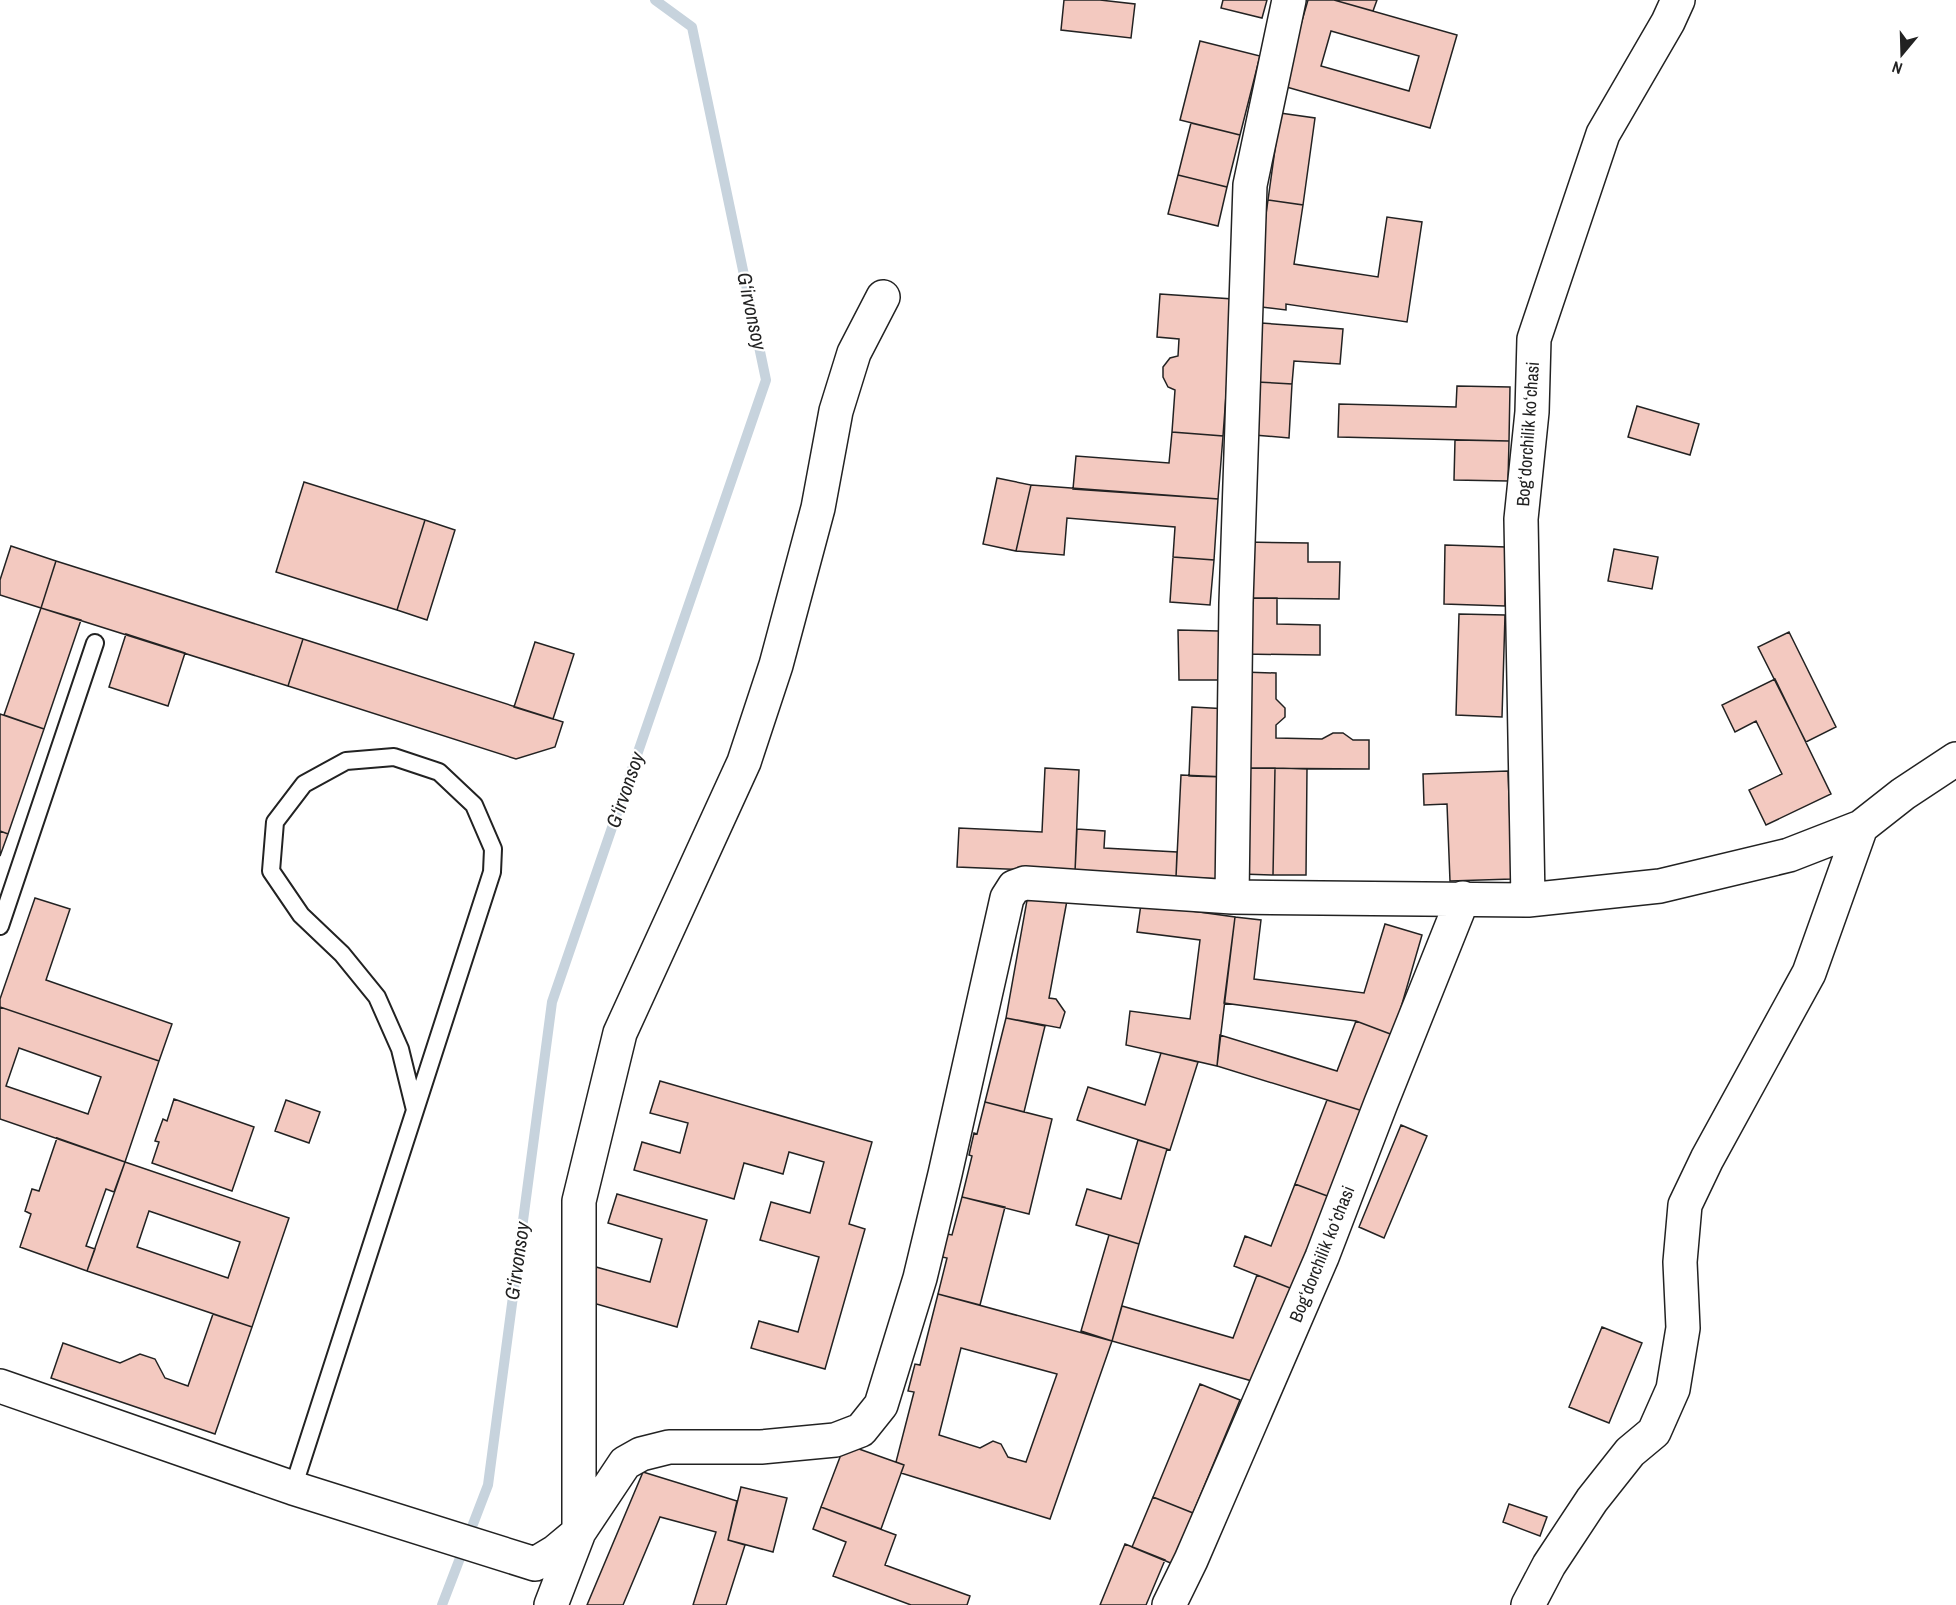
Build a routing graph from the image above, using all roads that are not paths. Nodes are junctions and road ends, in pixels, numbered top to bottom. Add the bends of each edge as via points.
1 (1289, 0) edge
2 (1678, 0) edge
3 (883, 297) dead end
4 (95, 643) dead end
5 (1956, 759) edge
6 (1861, 827) junction
7 (1232, 897) junction
8 (1463, 898) junction
9 (1528, 900) junction
10 (0, 926) edge
11 (415, 1110) junction
12 (0, 1386) edge
13 (293, 1488) junction
14 (579, 1532) junction
15 (551, 1605) edge
16 (1169, 1605) edge
17 (1528, 1605) edge

1 - 7 street via 1250,185 1236,603
2 - 9 street, Bogʻdorchilik koʻchasi via 1603,134 1534,339 1532,412 1521,519
3 - 14 street via 854,353 836,411 818,508 776,665 744,762 620,1033 579,1201
4 - 10 lane
5 - 6 street
6 - 9 street via 1789,855 1660,886
6 - 17 street via 1809,973 1685,1205 1680,1262 1683,1328 1673,1389 1654,1432 1630,1452 1592,1500
7 - 8 street
7 - 14 street via 1026,883 1014,887 1007,898 920,1278 881,1405 861,1430 835,1440 761,1447 669,1447 641,1454 625,1463
8 - 9 street
8 - 16 street, Bogʻdorchilik koʻchasi via 1322,1257
11 - 11 lane via 492,872 493,849 474,805 439,772 394,757 346,761 304,784 275,822 271,871 301,915 342,954 377,997 400,1049
11 - 13 lane
12 - 13 street
13 - 14 street via 535,1564
14 - 15 street

